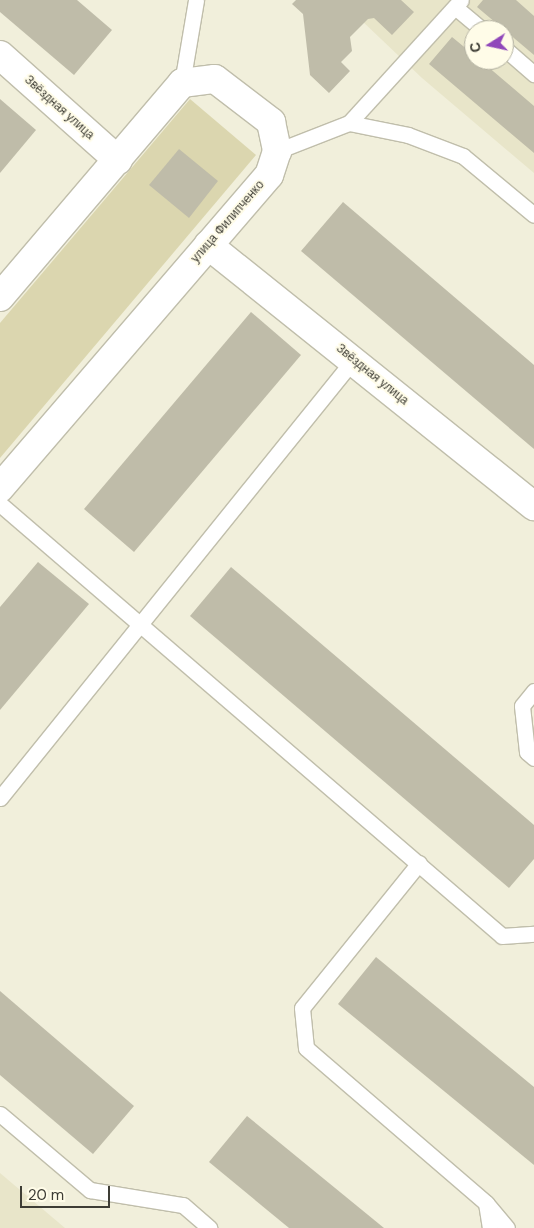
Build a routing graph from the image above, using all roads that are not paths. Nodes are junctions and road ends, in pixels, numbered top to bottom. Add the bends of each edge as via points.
1 (196, 0) edge
2 (458, 4) edge
3 (473, 20) edge
4 (0, 55) edge
5 (514, 57) edge
6 (534, 74) edge
7 (182, 83) junction
8 (349, 123) junction
9 (277, 151) junction
10 (118, 160) junction
11 (534, 215) edge
12 (208, 245) junction
13 (0, 297) edge
14 (354, 359) junction
15 (0, 488) edge
16 (0, 504) edge
17 (534, 506) edge
18 (140, 622) junction
19 (534, 691) edge
20 (534, 758) edge
21 (0, 798) edge
22 (418, 864) junction
23 (534, 934) edge
24 (0, 1114) edge
25 (486, 1203) junction
26 (209, 1228) edge
27 (490, 1228) edge
28 (507, 1228) edge

1 - 7 lane
2 - 3 lane
2 - 8 lane
4 - 10 street, Звёздная улица
5 - 6 lane
7 - 9 street via 215,79 271,122
7 - 10 street
8 - 9 lane
8 - 11 lane via 408,135 463,156
9 - 12 street, улица Филипченко via 268,175
10 - 13 street
12 - 14 street, Звёздная улица
12 - 15 street, улица Филипченко
14 - 17 street, Звёздная улица
14 - 18 lane
16 - 18 lane
18 - 21 lane
18 - 22 lane
19 - 20 lane via 522,706 527,752
22 - 23 lane via 502,936
22 - 25 lane via 302,1008 306,1048
24 - 26 lane via 90,1190 183,1205
25 - 27 lane
25 - 28 lane

